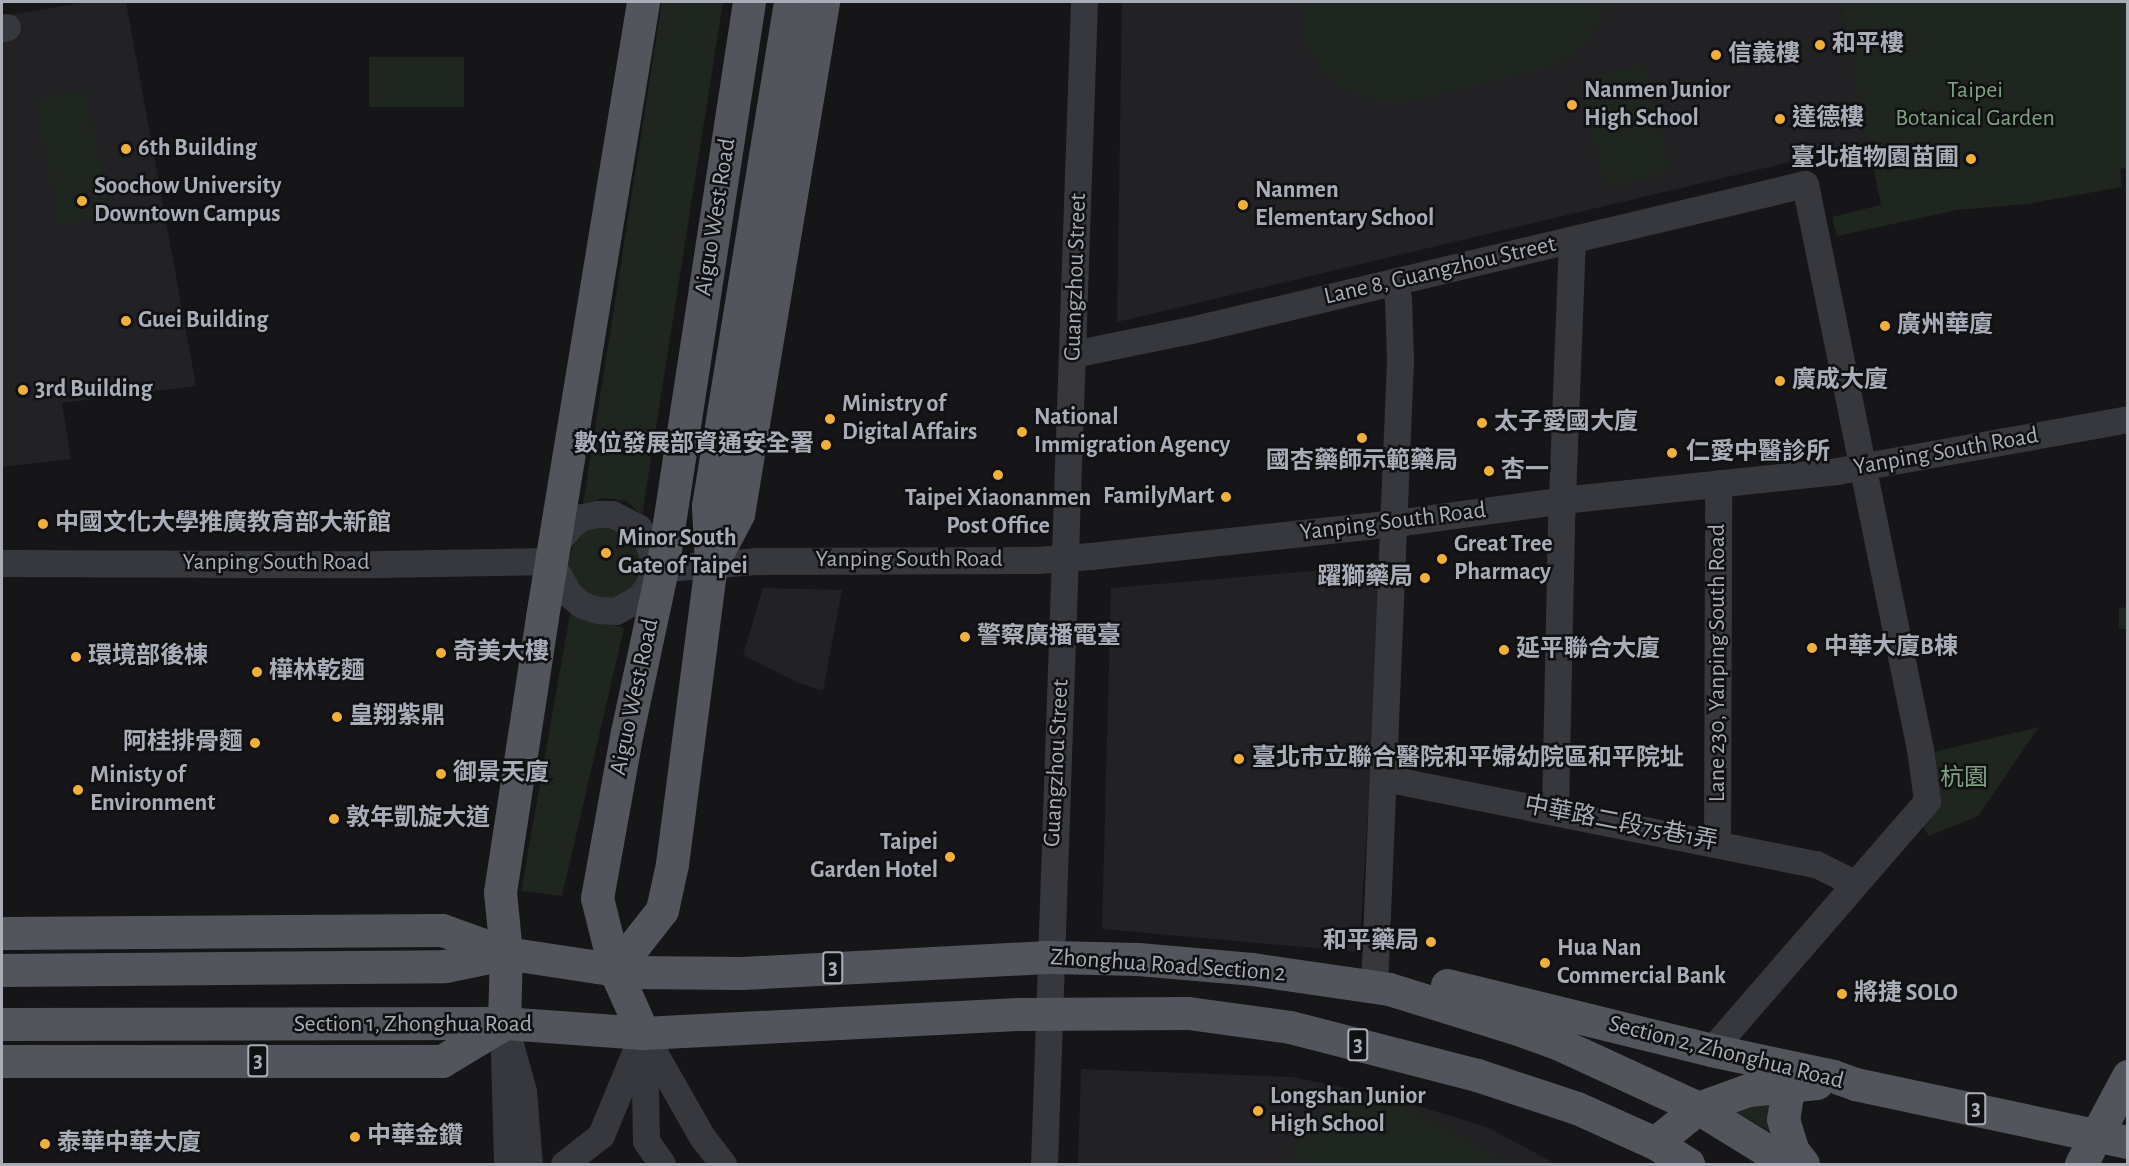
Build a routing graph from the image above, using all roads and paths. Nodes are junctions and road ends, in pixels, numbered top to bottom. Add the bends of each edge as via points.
1 (643, 2) edge
2 (749, 2) edge
3 (790, 2) edge
4 (823, 2) edge
5 (1084, 2) edge
6 (1572, 241) junction
7 (1394, 283) junction
8 (1073, 354) junction
9 (2127, 419) edge
10 (1863, 468) junction
11 (1718, 483) junction
12 (1562, 501) junction
13 (1395, 523) junction
14 (1066, 558) junction
15 (551, 561) junction
16 (2, 563) edge
17 (711, 565) junction
18 (657, 569) junction
19 (1384, 778) junction
20 (1555, 811) junction
21 (1717, 844) junction
22 (1854, 883) junction
23 (2, 933) edge
24 (506, 953) junction
25 (1051, 957) junction
26 (2, 970) edge
27 (615, 970) junction
28 (1381, 987) junction
29 (1048, 1014) junction
30 (504, 1023) junction
31 (2, 1024) edge
32 (643, 1033) junction
33 (1711, 1050) junction
34 (2, 1061) edge
35 (2127, 1076) edge
36 (1796, 1084) junction
37 (1855, 1084) junction
38 (1698, 1108) junction
39 (2113, 1138) edge
40 (1655, 1143) junction
41 (2127, 1156) edge
42 (507, 1164) edge
43 (529, 1164) edge
44 (564, 1164) edge
45 (662, 1164) edge
46 (723, 1164) edge
47 (1044, 1164) edge
48 (1688, 1164) edge
49 (1788, 1164) edge
50 (1803, 1164) edge
51 (2081, 1164) edge
52 (2123, 1164) edge

1 - 15 main road
2 - 18 main road, Aiguo West Road
3 - 17 main road, Aiguo West Road via 708,506
4 - 17 main road, Aiguo West Road via 738,514
5 - 8 street, Guangzhou Street
6 - 7 street, Lane 8, Guangzhou Street
6 - 10 street, Lane 8, Guangzhou Street via 1806,184
6 - 12 street
7 - 8 street, Lane 8, Guangzhou Street
7 - 13 street via 1400,361
8 - 14 street, Guangzhou Street
9 - 10 street, Yanping South Road
10 - 11 street, Yanping South Road
10 - 22 street via 1927,801
11 - 12 street, Yanping South Road
11 - 21 street, Lane 230, Yanping South Road
12 - 13 street, Yanping South Road
12 - 20 street
13 - 14 street, Yanping South Road
13 - 19 street
14 - 17 street, Yanping South Road via 756,561
14 - 25 street, Guangzhou Street
15 - 16 street, Yanping South Road
15 - 18 street via 569,594 582,605 598,610 626,608 639,598
15 - 18 street via 557,542 570,526 582,517 612,514 638,527 647,539
15 - 24 main road via 500,892
17 - 18 street, Yanping South Road
17 - 27 main road, Aiguo West Road via 672,864 662,910
18 - 27 main road, Aiguo West Road via 597,898
19 - 20 street, 中華路二段75巷1弄
19 - 28 street
20 - 21 street, 中華路二段75巷1弄
21 - 22 street, 中華路二段75巷1弄 via 1816,864
22 - 33 street
23 - 24 main road, 3 via 442,930
24 - 26 main road, 3 via 445,966
24 - 27 main road, 3
24 - 30 main road
25 - 27 main road, Zhonghua Road Section 2 / 3 via 742,973
25 - 28 main road, Zhonghua Road Section 2 / 3 via 1138,959 1252,969
25 - 29 street, Guangzhou Street
27 - 32 main road
28 - 33 main road, Section 2, Zhonghua Road / 3 via 1443,985
28 - 38 main road, Zhonghua Road Section 2 via 1557,1043
29 - 32 main road, Zhonghua Road Section 2 / 3
29 - 40 main road, Zhonghua Road Section 2 / 3 via 1188,1014 1290,1027 1477,1075 1577,1108
29 - 47 street, Guangzhou Street
30 - 31 main road, Section 1, Zhonghua Road / 3
30 - 32 main road, Section 1, Zhonghua Road / 3
30 - 34 main road, 3 via 442,1061
30 - 42 street
30 - 43 street via 523,1091
32 - 44 street via 601,1135
32 - 45 street via 646,1141
32 - 46 street via 702,1137
33 - 37 main road, Section 2, Zhonghua Road / 3
35 - 39 main road
36 - 37 main road, Section 2, Zhonghua Road / 3
36 - 38 main road, Section 2, Zhonghua Road / 3 via 1748,1090
36 - 50 main road via 1787,1095 1783,1119 1793,1151
37 - 39 main road, 3
38 - 40 main road, Section 2, Zhonghua Road / 3
38 - 49 main road, Zhonghua Road Section 2
39 - 51 main road
40 - 48 main road, Zhonghua Road Section 2
41 - 52 main road

